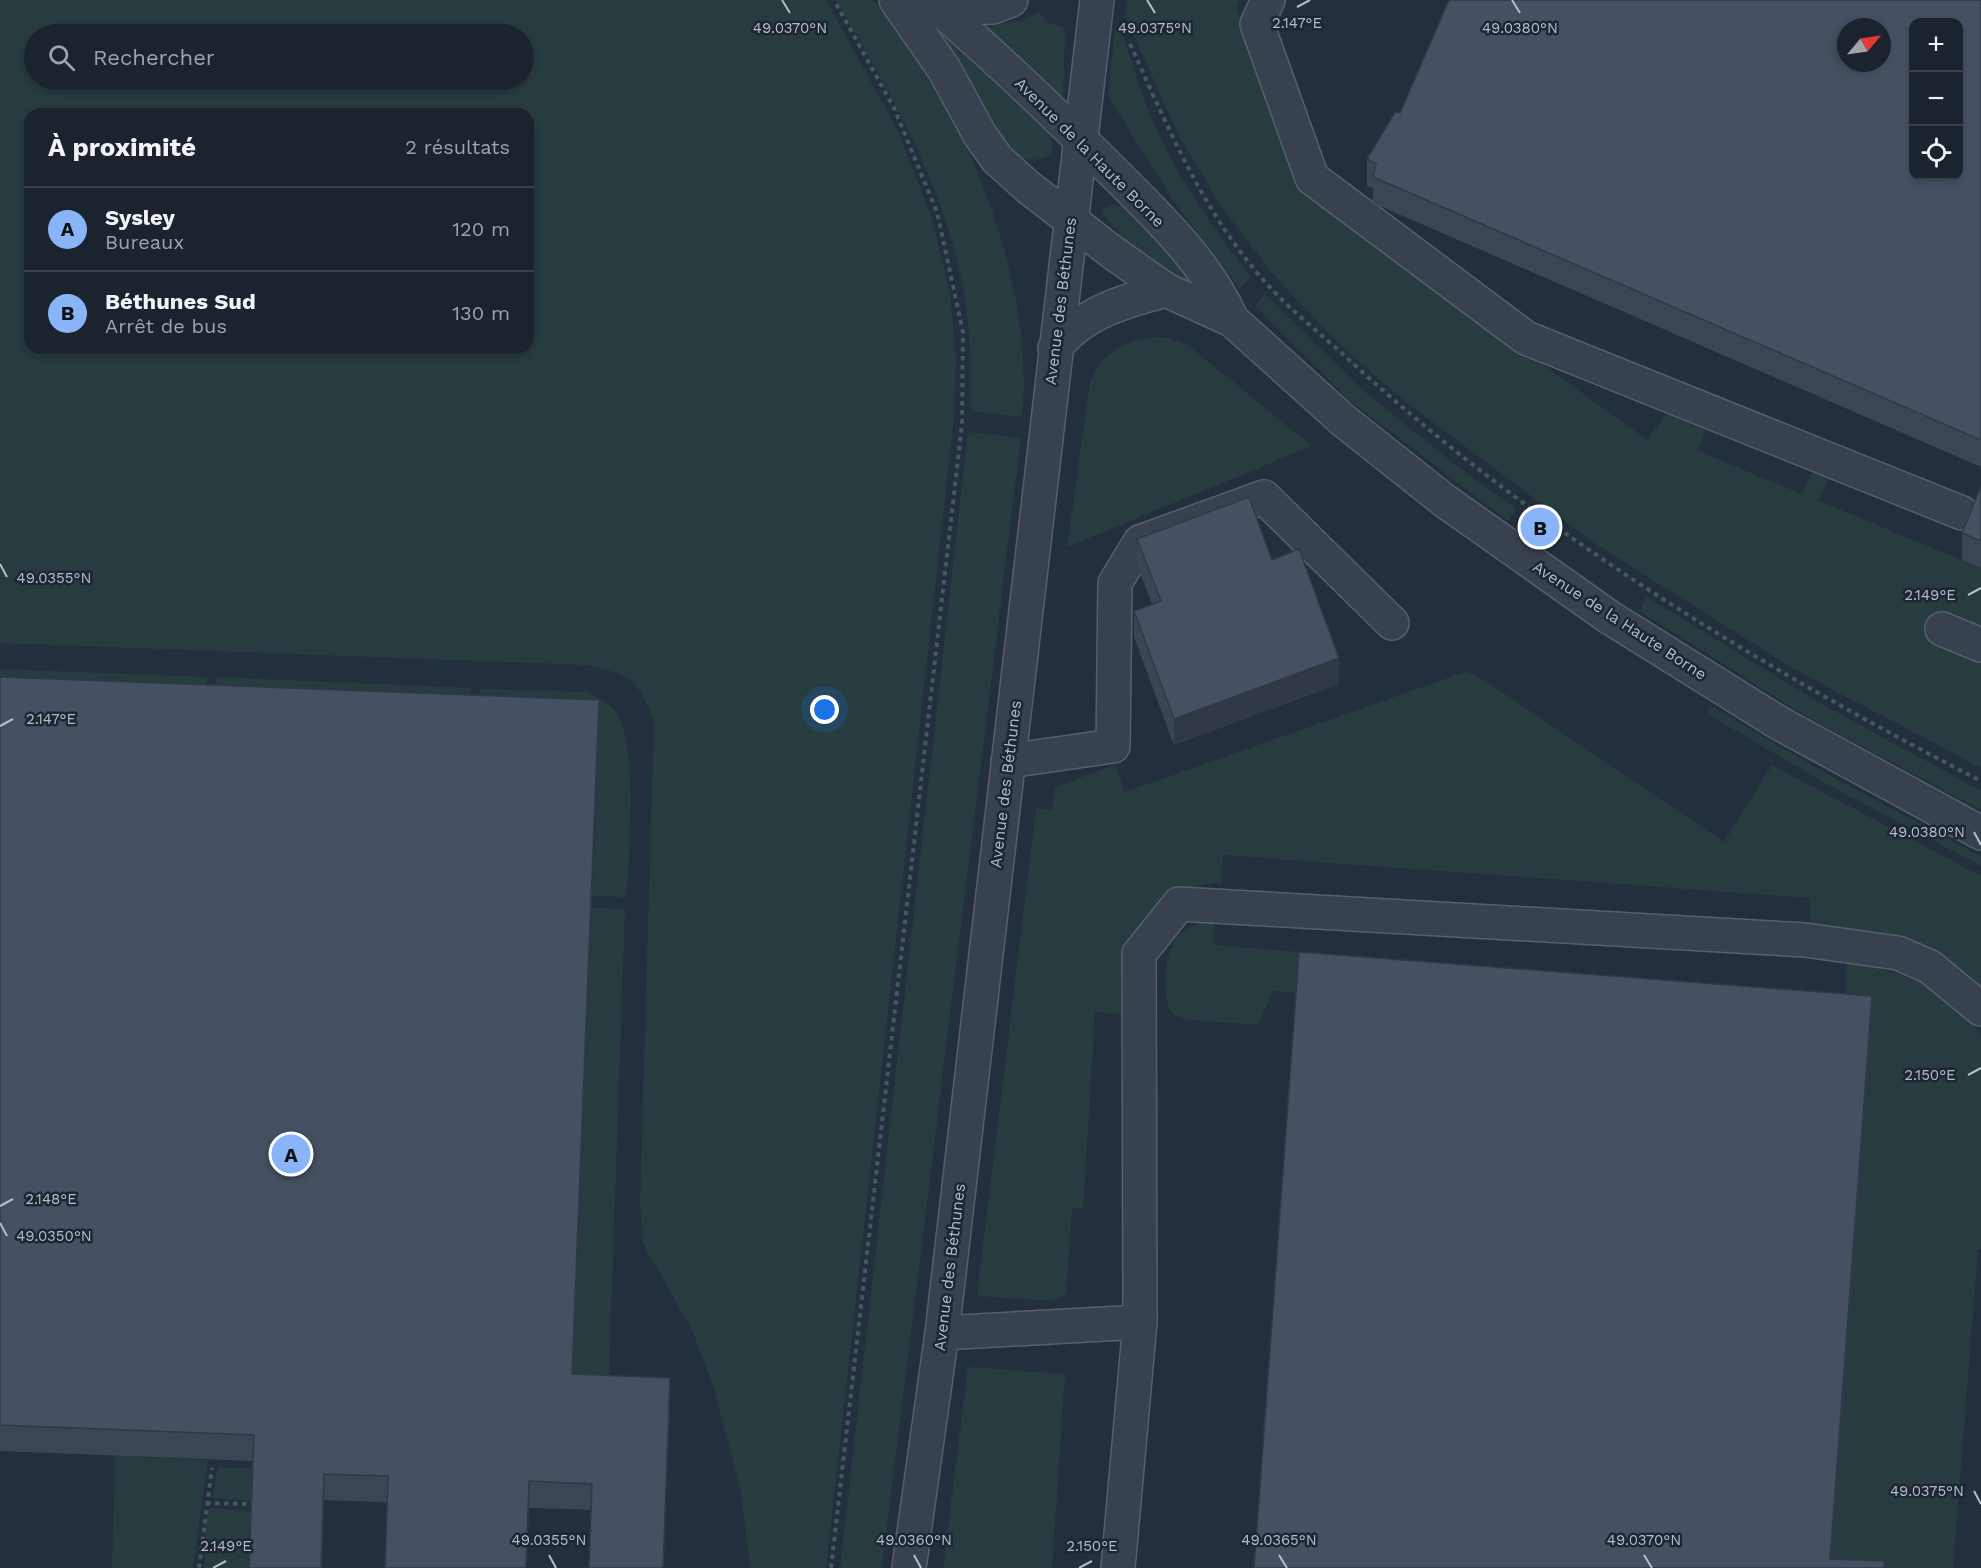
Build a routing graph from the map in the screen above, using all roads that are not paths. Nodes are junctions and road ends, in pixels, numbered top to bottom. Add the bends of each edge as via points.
1 (897, 0) edge
2 (1011, 0) edge
3 (1096, 0) edge
4 (1268, 0) edge
5 (935, 4) edge
6 (1080, 139) junction
7 (1070, 217) junction
8 (1166, 290) junction
9 (1232, 320) junction
10 (1055, 348) junction
11 (1962, 513) dead end
12 (1392, 623) dead end
13 (1942, 629) dead end
14 (1981, 645) edge
15 (1008, 761) junction
16 (1981, 832) edge
17 (1981, 1009) edge
18 (1140, 1322) junction
19 (942, 1333) junction
20 (909, 1568) edge
21 (1118, 1568) edge

1 - 7 street, Avenue de la Haute Borne via 944,69 997,159
2 - 5 street via 993,8
3 - 6 street, Avenue des Béthunes
4 - 11 street via 1257,24 1312,177 1526,338
5 - 6 street, Avenue de la Haute Borne
6 - 7 street, Avenue des Béthunes
6 - 9 street, Avenue de la Haute Borne via 1200,267 1220,294
7 - 8 street, Avenue de la Haute Borne
7 - 10 street, Avenue des Béthunes
8 - 9 street, Avenue de la Haute Borne
8 - 10 street via 1132,299 1080,322
9 - 16 street, Avenue de la Haute Borne via 1344,421 1445,501 1609,617 1779,723
10 - 15 street, Avenue des Béthunes
12 - 15 street via 1264,497 1140,542 1115,584 1113,746
13 - 14 street
15 - 19 street, Avenue des Béthunes
17 - 18 street via 1930,967 1898,952 1805,939 1179,904 1139,954
18 - 19 street
18 - 21 street
19 - 20 street, Avenue des Béthunes

